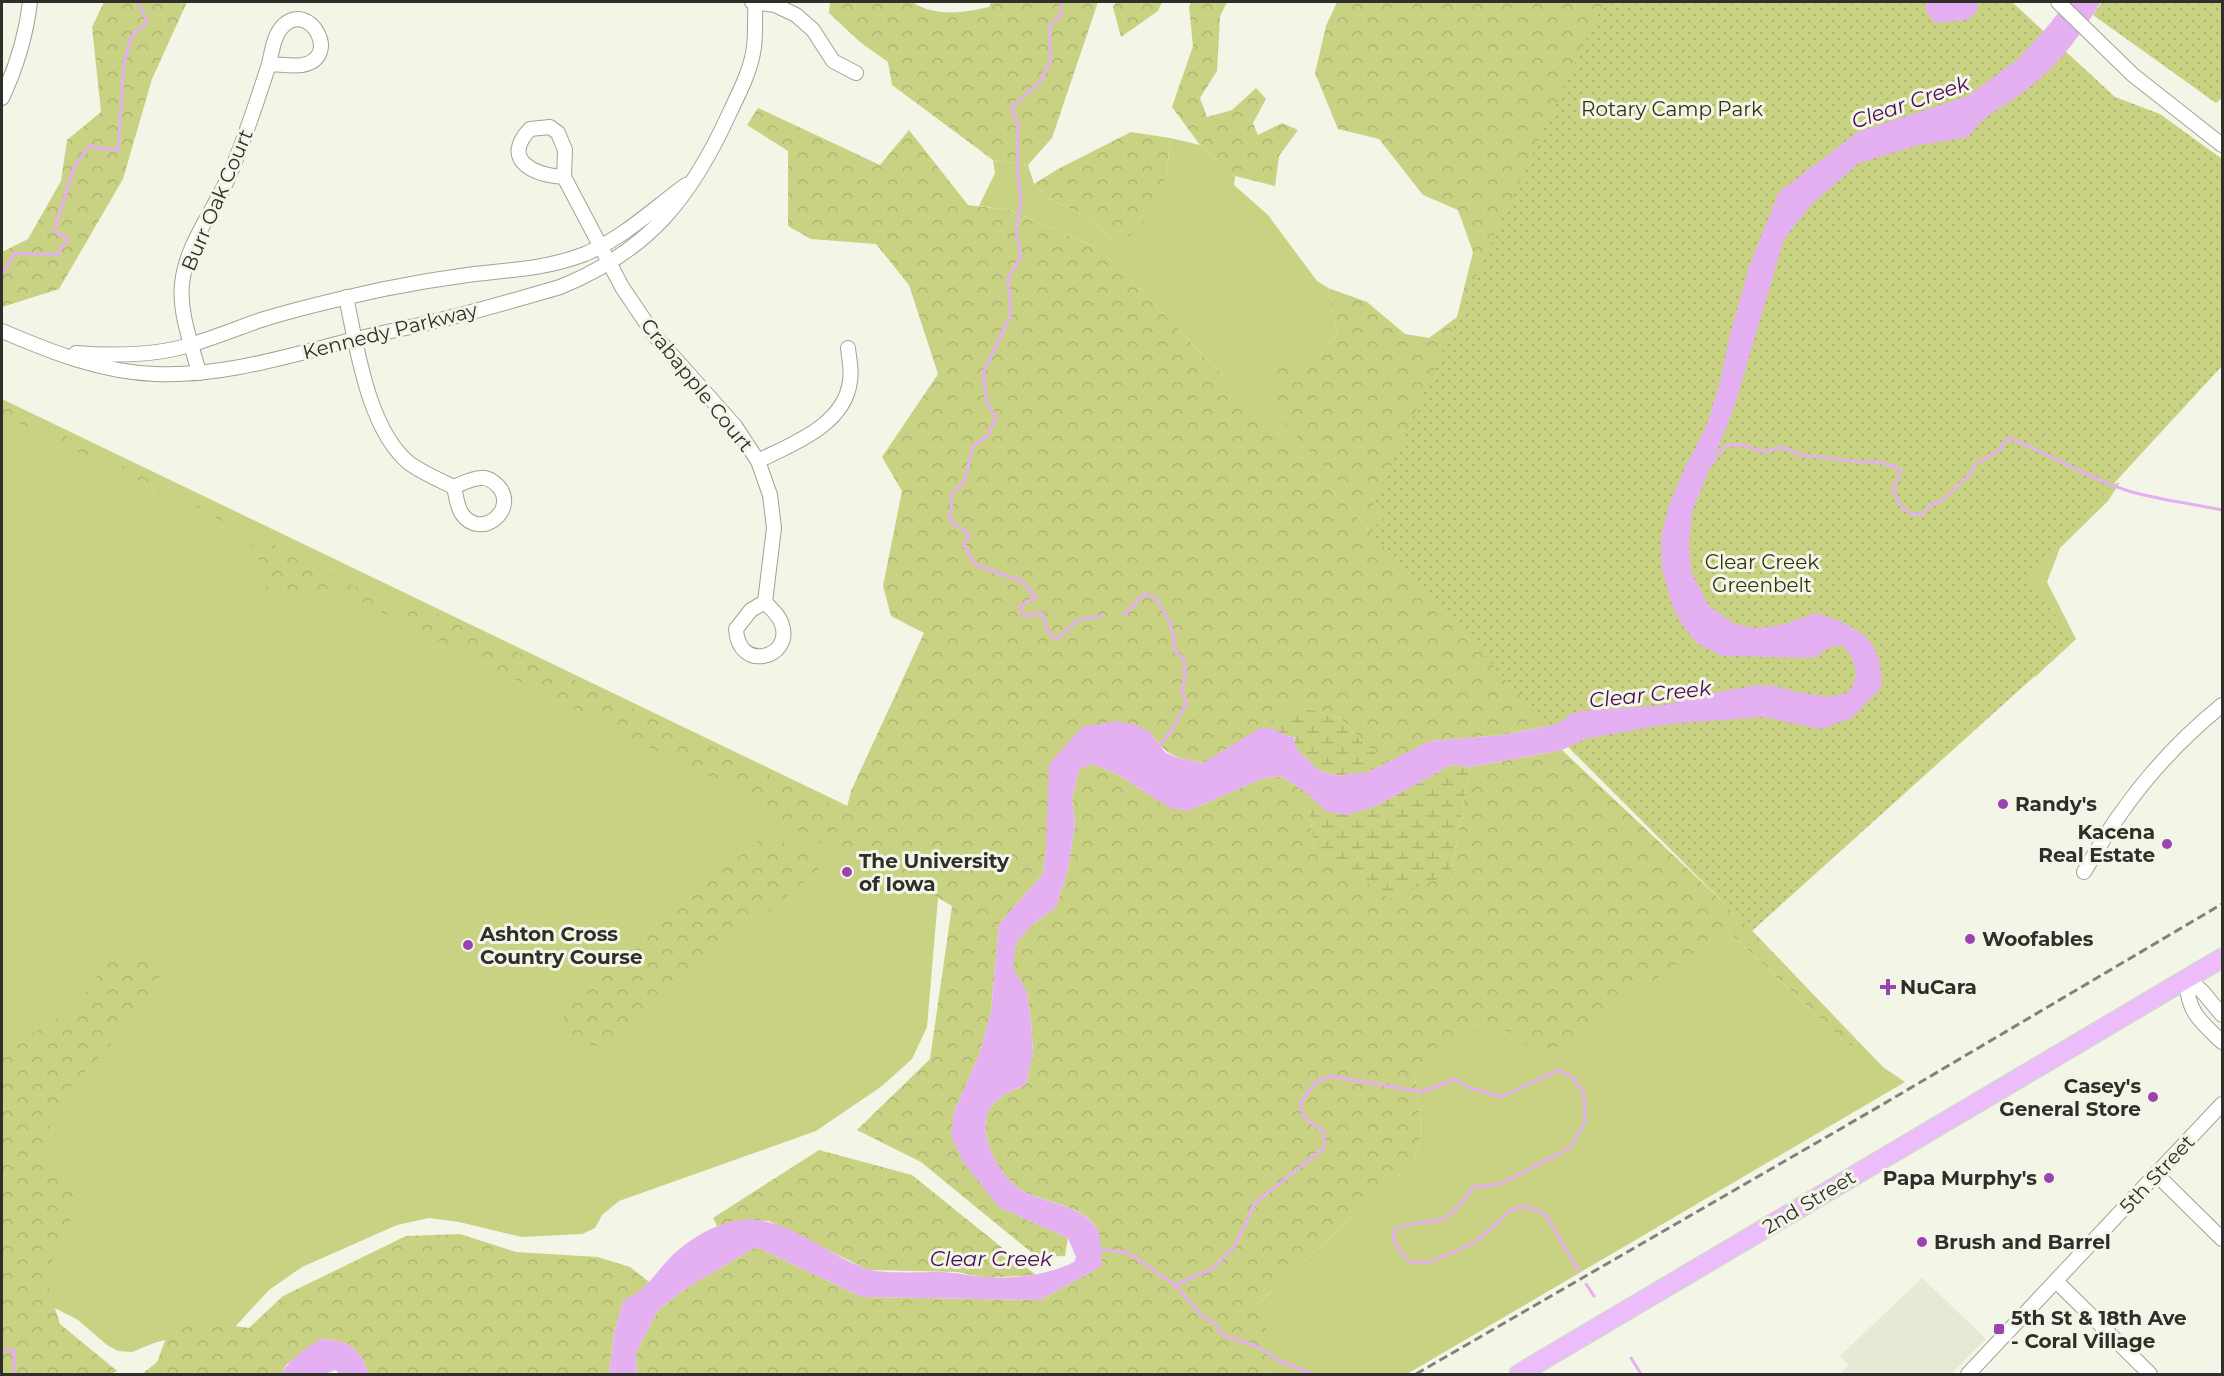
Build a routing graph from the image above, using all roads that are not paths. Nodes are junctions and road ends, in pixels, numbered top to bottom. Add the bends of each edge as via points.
1 (30, 2) edge
2 (755, 2) edge
3 (2058, 2) edge
4 (269, 64) dead end
5 (856, 73) dead end
6 (2, 98) edge
7 (2223, 145) edge
8 (564, 177) dead end
9 (692, 181) junction
10 (599, 246) junction
11 (609, 263) junction
12 (346, 297) junction
13 (2, 331) edge
14 (355, 339) junction
15 (192, 345) junction
16 (848, 348) dead end
17 (50, 351) junction
18 (199, 373) junction
19 (758, 461) junction
20 (454, 487) dead end
21 (765, 602) dead end
22 (2223, 705) edge
23 (2084, 872) dead end
24 (2223, 958) edge
25 (2187, 980) junction
26 (2223, 1015) edge
27 (2223, 1042) edge
28 (2223, 1104) edge
29 (2156, 1174) junction
30 (2223, 1239) edge
31 (2057, 1282) junction
32 (1519, 1374) edge
33 (1968, 1374) edge
34 (2151, 1374) edge

1 - 6 street via 23,45
2 - 5 street via 786,9 804,21 833,61
2 - 9 street, Kennedy Parkway via 754,48 744,83 718,139
3 - 7 street via 2169,105
4 - 15 street, Burr Oak Court via 229,177 185,267 182,300
8 - 10 street, Crabapple Court
9 - 10 street, Kennedy Parkway
9 - 11 street, Kennedy Parkway via 661,223
10 - 11 street, Crabapple Court
10 - 12 street, Kennedy Parkway via 540,267 437,279
11 - 14 street, Kennedy Parkway via 550,290
11 - 19 street, Crabapple Court via 655,336 735,426
12 - 14 street
12 - 15 street, Kennedy Parkway via 261,320
13 - 17 street, Kennedy Parkway
14 - 18 street, Kennedy Parkway via 259,363
14 - 20 street via 374,411 386,437 410,463
15 - 17 street, Kennedy Parkway via 135,354
15 - 18 street, Burr Oak Court
16 - 19 street via 851,380 839,407 812,433
17 - 18 street, Kennedy Parkway via 128,371
19 - 21 street, Crabapple Court via 770,495 774,528
22 - 23 street via 2157,768 2120,813
24 - 25 main road, 2nd Street
25 - 26 street via 2202,990
25 - 27 street via 2188,1001 2193,1011
25 - 32 main road, 2nd Street
28 - 29 street, 5th Street
29 - 30 street
29 - 31 street, 5th Street
31 - 33 street, 5th Street
31 - 34 street

